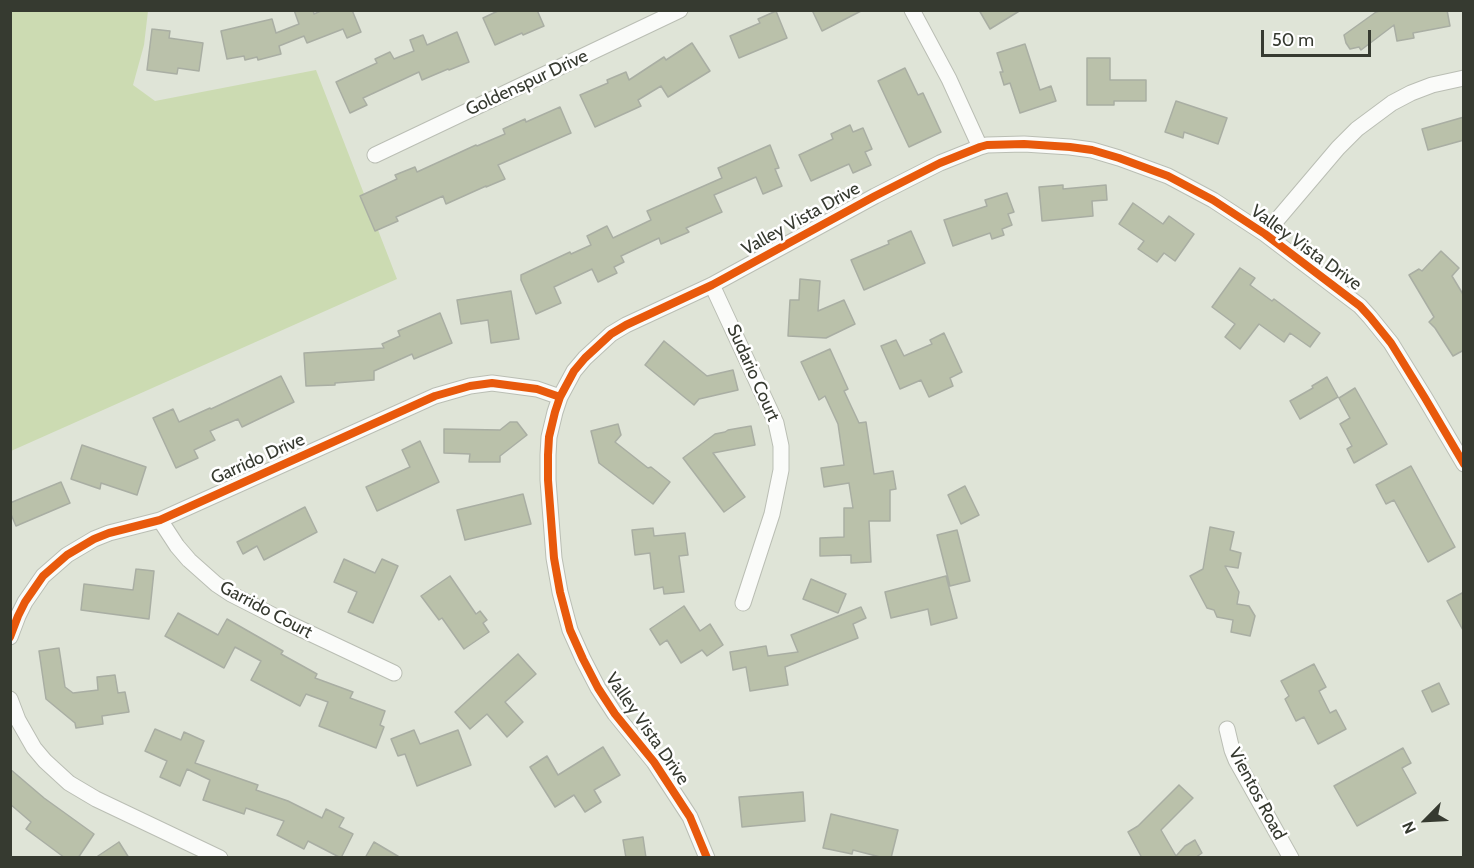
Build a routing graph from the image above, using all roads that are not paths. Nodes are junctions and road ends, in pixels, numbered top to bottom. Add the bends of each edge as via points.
1 (680, 10) edge
2 (912, 10) edge
3 (1464, 78) edge
4 (980, 147) junction
5 (375, 155) dead end
6 (1265, 234) junction
7 (712, 285) junction
8 (560, 397) junction
9 (1464, 464) edge
10 (160, 520) junction
11 (743, 603) dead end
12 (10, 637) edge
13 (394, 673) dead end
14 (10, 699) edge
15 (1227, 729) dead end
16 (220, 858) edge
17 (707, 858) edge
18 (1291, 858) edge

1 - 5 street, Goldenspur Drive
2 - 4 street
3 - 6 street via 1412,93 1357,129
4 - 6 street, Valley Vista Drive via 1049,145 1119,158 1190,186
4 - 7 street, Valley Vista Drive via 874,196
6 - 9 street, Valley Vista Drive via 1370,316 1391,343
7 - 8 street, Valley Vista Drive via 611,334 574,371
7 - 11 street, Sudario Court via 776,423 781,446 781,470 772,514
8 - 10 street, Garrido Drive via 537,389 492,383 435,396
8 - 17 street, Valley Vista Drive via 549,437 548,480 554,558 570,630 598,688 690,817
10 - 12 street, Garrido Drive via 110,533 67,555 33,588
10 - 13 street, Garrido Court via 189,560 231,594
14 - 16 street via 34,748 69,783
15 - 18 street, Vientos Road via 1236,760

